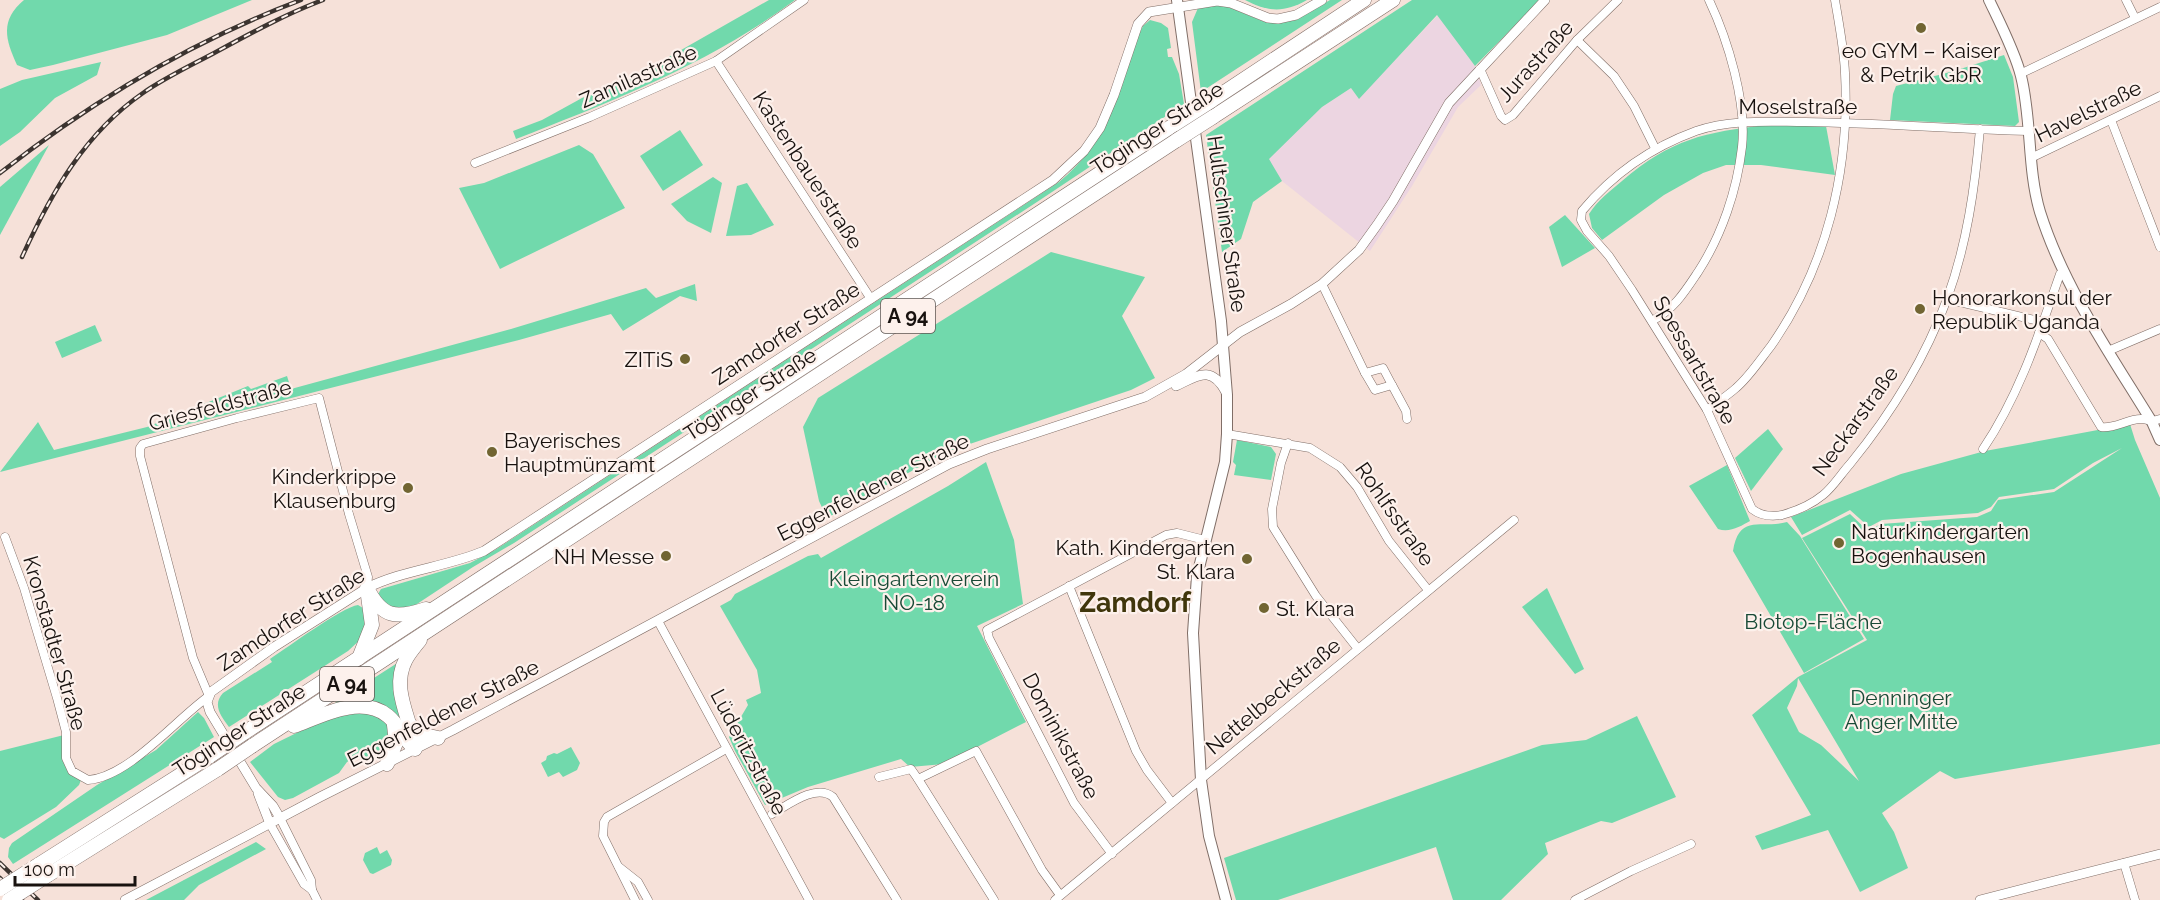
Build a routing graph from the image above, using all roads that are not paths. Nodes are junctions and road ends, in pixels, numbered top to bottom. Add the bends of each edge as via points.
1 (804, 0) edge
2 (1322, 0) edge
3 (1364, 0) edge
4 (1393, 0) edge
5 (1545, 0) edge
6 (1618, 0) edge
7 (1709, 0) edge
8 (1836, 0) edge
9 (1989, 0) edge
10 (2126, 0) edge
11 (1177, 3) edge
12 (2160, 7) edge
13 (2135, 18) junction
14 (1577, 40) junction
15 (716, 61) junction
16 (1480, 69) junction
17 (2020, 74) junction
18 (2160, 96) edge
19 (2111, 120) junction
20 (1742, 122) junction
21 (1846, 123) junction
22 (1980, 129) junction
23 (2028, 131) junction
24 (1655, 148) junction
25 (2031, 158) junction
26 (474, 163) dead end
27 (1587, 231) joint
28 (2160, 247) edge
29 (2064, 271) junction
30 (1322, 284) junction
31 (871, 299) junction
32 (1947, 299) junction
33 (1652, 321) junction
34 (2043, 322) junction
35 (2160, 329) edge
36 (2039, 333) junction
37 (1223, 346) junction
38 (2108, 351) junction
39 (1365, 373) junction
40 (1392, 385) junction
41 (1156, 392) junction
42 (1227, 395) junction
43 (1707, 410) junction
44 (1407, 419) dead end
45 (2156, 421) edge
46 (1227, 434) junction
47 (2160, 440) edge
48 (1288, 443) junction
49 (1983, 449) dead end
50 (1759, 515) joint
51 (1514, 520) dead end
52 (5, 537) dead end
53 (1204, 540) junction
54 (1069, 586) junction
55 (367, 588) junction
56 (1428, 590) junction
57 (446, 602) junction
58 (658, 621) junction
59 (425, 633) junction
60 (1358, 649) junction
61 (358, 658) junction
62 (208, 696) junction
63 (401, 723) junction
64 (269, 735) junction
65 (438, 738) junction
66 (415, 749) junction
67 (726, 749) junction
68 (387, 764) junction
69 (879, 777) dead end
70 (918, 779) junction
71 (1201, 780) junction
72 (256, 788) junction
73 (1172, 802) junction
74 (772, 814) dead end
75 (280, 818) junction
76 (270, 824) junction
77 (1690, 844) dead end
78 (1112, 854) junction
79 (2160, 854) edge
80 (2124, 863) junction
81 (619, 867) junction
82 (0, 889) edge
83 (312, 890) junction
84 (1058, 898) edge
85 (9, 900) edge
86 (125, 900) edge
87 (317, 900) edge
88 (636, 900) edge
89 (648, 900) edge
90 (809, 900) edge
91 (897, 900) edge
92 (994, 900) edge
93 (1226, 900) edge
94 (1575, 900) edge
95 (1980, 900) edge
96 (2134, 900) edge

1 - 15 street, Zamilastraße
2 - 11 street, Zamdorfer Straße via 1296,15 1278,19 1225,1
3 - 57 highway, Töginger Straße / A 94, bridge
4 - 59 highway, Töginger Straße / A 94, bridge
5 - 16 street, Eggenfeldener Straße
6 - 14 street, Jurastraße
7 - 20 street via 1722,26
8 - 21 street via 1845,71
9 - 17 main road
10 - 13 street
11 - 31 street, Zamdorfer Straße via 1149,12 1138,24 1108,111 1091,142 1071,165
11 - 37 main road, Hultschiner Straße
12 - 13 street
13 - 17 street
14 - 16 street, Jurastraße via 1505,120
14 - 24 street via 1614,76 1635,106
15 - 26 street, Zamilastraße
15 - 31 street, Kastenbauerstraße
16 - 30 street, Eggenfeldener Straße via 1449,103 1364,243
17 - 23 main road
18 - 19 street, Havelstraße
19 - 25 street, Havelstraße
19 - 28 street
20 - 21 street, Moselstraße
20 - 24 street, Moselstraße via 1698,130
20 - 33 street via 1742,146 1733,192 1714,244 1678,302
21 - 22 street, Moselstraße
21 - 43 street via 1837,195 1820,254 1805,288 1761,359 1737,387
22 - 23 street, Moselstraße
22 - 32 street, Neckarstraße via 1969,224
23 - 25 main road
24 - 27 street, Moselstraße via 1581,211
25 - 29 main road via 2040,212
27 - 33 street, Spessartstraße via 1609,256
29 - 34 street
29 - 38 main road
30 - 37 street, Eggenfeldener Straße
30 - 39 street
31 - 55 street, Zamdorfer Straße via 484,551
32 - 34 street
32 - 50 street, Neckarstraße via 1916,367 1892,407 1823,495 1796,512
33 - 43 street, Spessartstraße
34 - 36 street
35 - 38 street
36 - 45 street via 2048,339 2101,427 2141,419
36 - 49 street via 2022,377
37 - 41 street, Eggenfeldener Straße
37 - 42 main road, Hultschiner Straße
38 - 45 main road
39 - 40 street via 1375,390
39 - 40 street via 1383,368
40 - 44 street
41 - 42 street via 1210,374 1220,381
41 - 58 street, Eggenfeldener Straße via 949,464
42 - 46 main road, Hultschiner Straße
43 - 50 street, Spessartstraße via 1752,509
45 - 47 main road
46 - 48 street, Rohlfsstraße
46 - 53 main road, Hultschiner Straße via 1221,482
48 - 56 street, Rohlfsstraße via 1310,448 1347,474 1389,541
48 - 60 street via 1272,509 1273,527 1316,596
51 - 56 street, Nettelbeckstraße
52 - 62 street, Kronstadter Straße via 57,698 66,732 66,758 72,771 94,779 130,761
53 - 54 street via 1177,533 1166,535
53 - 71 main road, Hultschiner Straße via 1194,605
54 - 73 street via 1136,751
54 - 78 street, Dominikstraße via 987,630 1074,803
55 - 57 highway via 378,606 398,616
55 - 61 highway via 372,625
55 - 62 street, Zamdorfer Straße
55 - 62 street, Griesfeldstraße via 368,577 319,398 150,441 140,448 140,456 194,658
56 - 60 street, Nettelbeckstraße
57 - 61 highway, Töginger Straße / A 94
58 - 65 street, Eggenfeldener Straße
58 - 67 street, Lüderitzstraße
59 - 63 highway via 401,670
59 - 64 highway, Töginger Straße / A 94
60 - 71 street, Nettelbeckstraße
61 - 82 highway, Töginger Straße / A 94, bridge
62 - 72 street via 210,712
63 - 64 highway via 378,710 348,708
63 - 65 highway via 420,734
63 - 66 highway
63 - 68 highway
64 - 85 highway, Töginger Straße / A 94, bridge
65 - 66 street, Eggenfeldener Straße
66 - 68 street, Eggenfeldener Straße
67 - 81 street via 607,817 603,836
67 - 90 street, Lüderitzstraße
68 - 75 street, Eggenfeldener Straße
69 - 70 street via 911,769
70 - 84 street via 976,751
70 - 92 street
71 - 73 street, Nettelbeckstraße
71 - 93 main road, Hultschiner Straße via 1209,836
72 - 75 street
72 - 76 street
73 - 78 street, Nettelbeckstraße
74 - 91 street via 817,791 833,796
75 - 76 street, Eggenfeldener Straße
75 - 83 street via 311,880
76 - 83 street via 304,884
76 - 86 street, Eggenfeldener Straße
77 - 94 street
78 - 84 street, Nettelbeckstraße
79 - 80 street
80 - 95 street
80 - 96 street
81 - 88 street
81 - 89 street via 638,882
83 - 87 street

